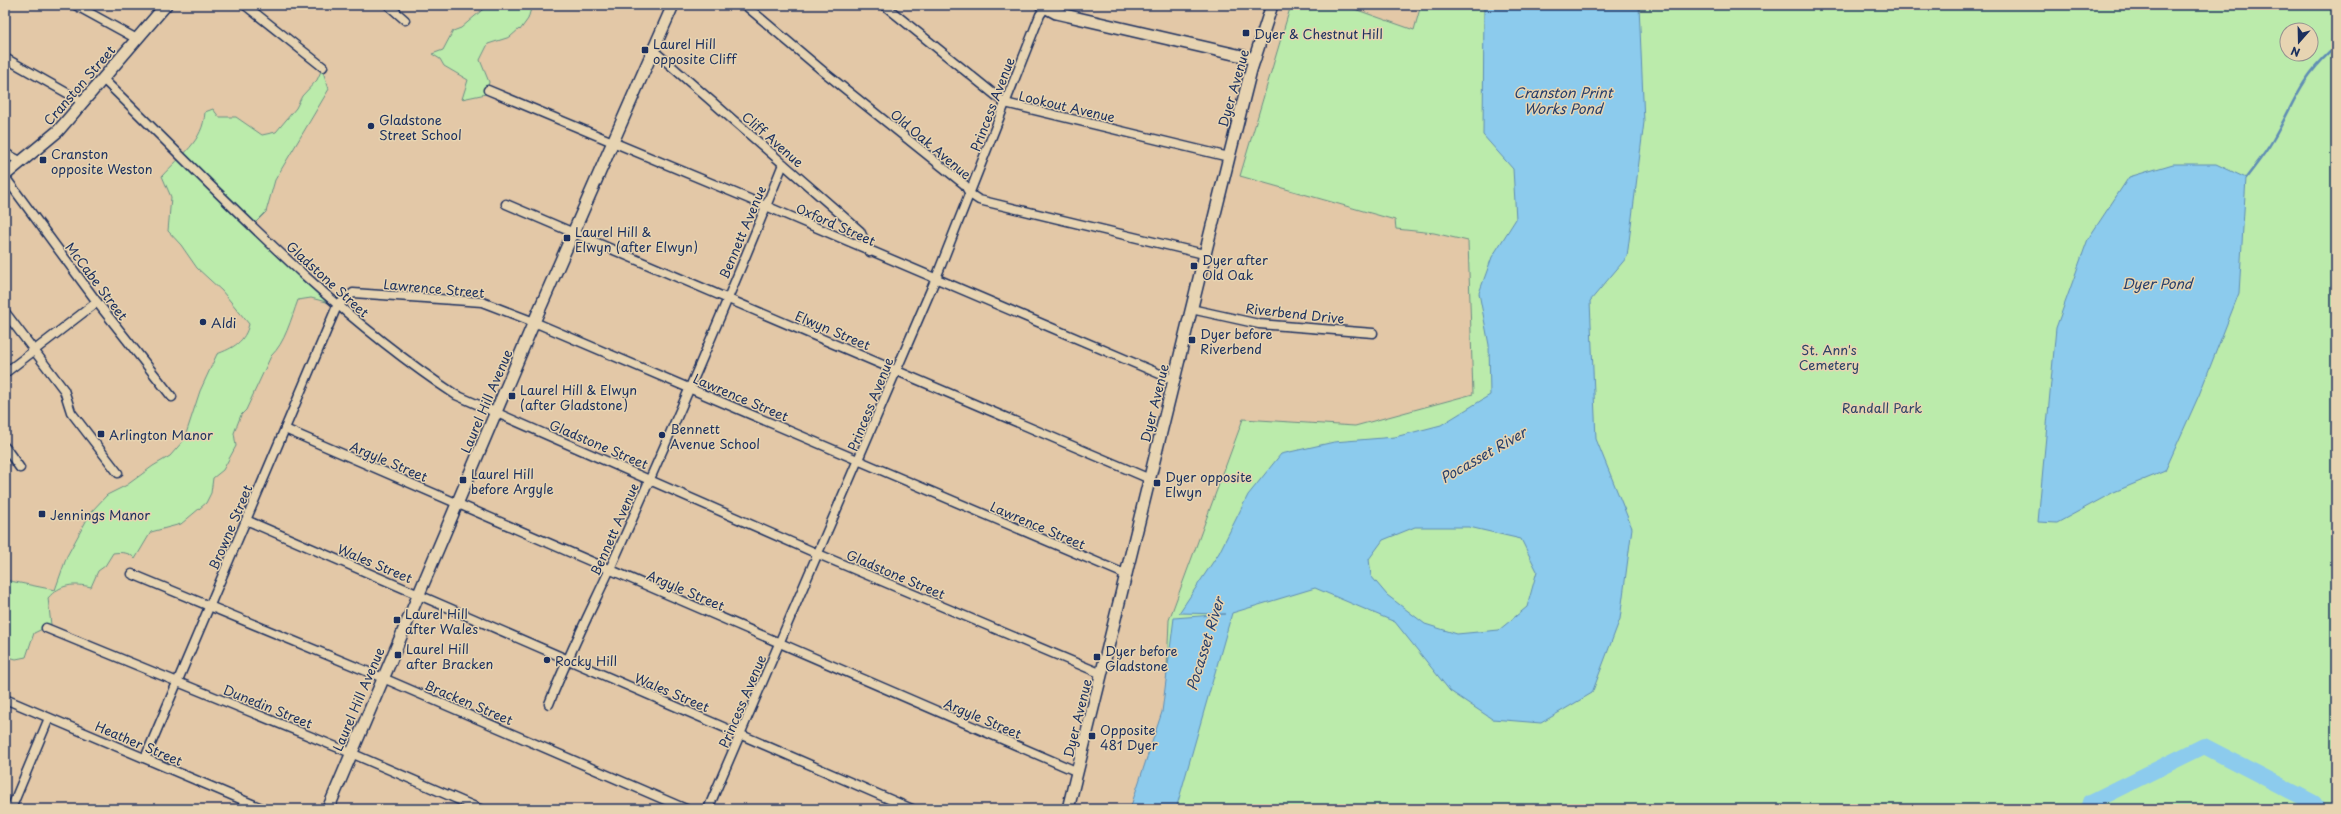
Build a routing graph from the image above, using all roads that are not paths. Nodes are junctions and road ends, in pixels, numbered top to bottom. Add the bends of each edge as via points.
1 (75, 5) edge
2 (166, 5) edge
3 (245, 5) edge
4 (388, 5) edge
5 (672, 5) edge
6 (745, 5) edge
7 (884, 5) edge
8 (1272, 5) edge
9 (1044, 6) edge
10 (405, 20) dead end
11 (137, 39) junction
12 (653, 50) junction
13 (5, 58) edge
14 (1255, 59) junction
15 (323, 67) dead end
16 (103, 79) junction
17 (488, 90) dead end
18 (83, 102) junction
19 (1005, 104) junction
20 (612, 142) junction
21 (5, 153) edge
22 (1229, 157) junction
23 (22, 162) junction
24 (783, 164) junction
25 (5, 176) edge
26 (970, 194) junction
27 (506, 204) dead end
28 (766, 206) junction
29 (574, 233) junction
30 (870, 252) junction
31 (1204, 254) junction
32 (936, 278) junction
33 (727, 298) junction
34 (97, 302) junction
35 (337, 306) junction
36 (1191, 309) junction
37 (5, 312) edge
38 (534, 322) junction
39 (1373, 333) dead end
40 (34, 351) junction
41 (896, 370) junction
42 (5, 373) edge
43 (1174, 380) junction
44 (689, 388) junction
45 (172, 397) dead end
46 (496, 414) junction
47 (285, 429) junction
48 (5, 447) edge
49 (859, 461) junction
50 (20, 468) dead end
51 (118, 473) dead end
52 (649, 478) junction
53 (1150, 479) junction
54 (457, 504) junction
55 (246, 520) junction
56 (818, 554) junction
57 (609, 570) junction
58 (132, 574) dead end
59 (1127, 575) junction
60 (418, 595) junction
61 (209, 606) junction
62 (46, 628) dead end
63 (779, 643) junction
64 (567, 659) junction
65 (1102, 674) junction
66 (383, 678) junction
67 (177, 682) junction
68 (5, 698) edge
69 (549, 704) dead end
70 (50, 718) junction
71 (740, 735) junction
72 (351, 753) junction
73 (145, 758) junction
74 (1078, 772) junction
75 (11, 809) edge
76 (264, 809) edge
77 (328, 809) edge
78 (480, 809) edge
79 (686, 809) edge
80 (708, 809) edge
81 (912, 809) edge
82 (1068, 809) edge

1 - 11 street
2 - 11 street, Cranston Street
3 - 15 street
4 - 10 street
5 - 12 street, Laurel Hill Avenue
6 - 26 street, Old Oak Avenue via 965,185
7 - 19 street, Lookout Avenue
8 - 14 street, Dyer Avenue
9 - 14 street via 1056,14
9 - 19 street, Princess Avenue
11 - 16 street, Cranston Street
12 - 20 street, Laurel Hill Avenue
12 - 24 street, Cliff Avenue
13 - 18 street
14 - 22 street, Dyer Avenue
16 - 18 street, Cranston Street
16 - 35 street, Gladstone Street via 239,214
17 - 20 street, Oxford Street
18 - 23 street, Cranston Street via 58,131
19 - 22 street, Lookout Avenue
19 - 26 street, Princess Avenue
20 - 28 street, Oxford Street
20 - 29 street, Laurel Hill Avenue
21 - 23 street
22 - 31 street, Dyer Avenue
23 - 25 street, Cranston Street
24 - 28 street, Bennett Avenue
24 - 30 street, Cliff Avenue via 860,231
25 - 34 street, McCabe Street
26 - 31 street, Old Oak Avenue via 979,200 1048,218
26 - 32 street, Princess Avenue
27 - 29 street, Elwyn Street
28 - 30 street, Oxford Street
28 - 33 street, Bennett Avenue
29 - 33 street, Elwyn Street
29 - 38 street, Laurel Hill Avenue
30 - 32 street, Oxford Street
31 - 36 street, Dyer Avenue
32 - 41 street, Princess Avenue
32 - 43 street, Oxford Street
33 - 41 street, Elwyn Street
33 - 44 street, Bennett Avenue
34 - 40 street
34 - 45 street, McCabe Street
35 - 38 street, Lawrence Street via 353,293 482,302
35 - 46 street, Gladstone Street via 421,372 456,395
35 - 47 street, Browne Street
36 - 39 street, Riverbend Drive via 1259,324
36 - 43 street, Dyer Avenue
37 - 40 street
38 - 44 street, Lawrence Street
38 - 46 street, Laurel Hill Avenue
40 - 42 street
40 - 51 street via 64,390 70,412
41 - 49 street, Princess Avenue
41 - 53 street, Elwyn Street
43 - 53 street, Dyer Avenue
44 - 49 street, Lawrence Street
44 - 52 street, Bennett Avenue
46 - 52 street, Gladstone Street
46 - 54 street, Laurel Hill Avenue
47 - 54 street, Argyle Street
47 - 55 street, Browne Street
48 - 50 street
49 - 56 street, Princess Avenue
49 - 59 street, Lawrence Street
52 - 56 street, Gladstone Street
52 - 57 street, Bennett Avenue
53 - 59 street, Dyer Avenue
54 - 57 street, Argyle Street
54 - 60 street, Laurel Hill Avenue
55 - 60 street, Wales Street
55 - 61 street, Browne Street
56 - 63 street, Princess Avenue
56 - 65 street, Gladstone Street
57 - 63 street, Argyle Street
57 - 64 street, Bennett Avenue
58 - 61 street, Bracken Street
59 - 65 street, Dyer Avenue
60 - 64 street, Wales Street
60 - 66 street, Laurel Hill Avenue
61 - 66 street, Bracken Street
61 - 67 street, Browne Street
62 - 67 street, Dunedin Street
63 - 71 street, Princess Avenue
63 - 74 street, Argyle Street
64 - 69 street, Bennett Avenue
64 - 71 street, Wales Street
65 - 74 street, Dyer Avenue
66 - 72 street, Laurel Hill Avenue
66 - 79 street, Bracken Street
67 - 72 street, Dunedin Street
67 - 73 street, Browne Street
68 - 70 street, Heather Street
70 - 73 street, Heather Street
70 - 75 street
71 - 80 street, Princess Avenue
71 - 81 street, Wales Street
72 - 77 street, Laurel Hill Avenue
72 - 78 street, Dunedin Street
73 - 76 street, Heather Street
74 - 82 street, Dyer Avenue

